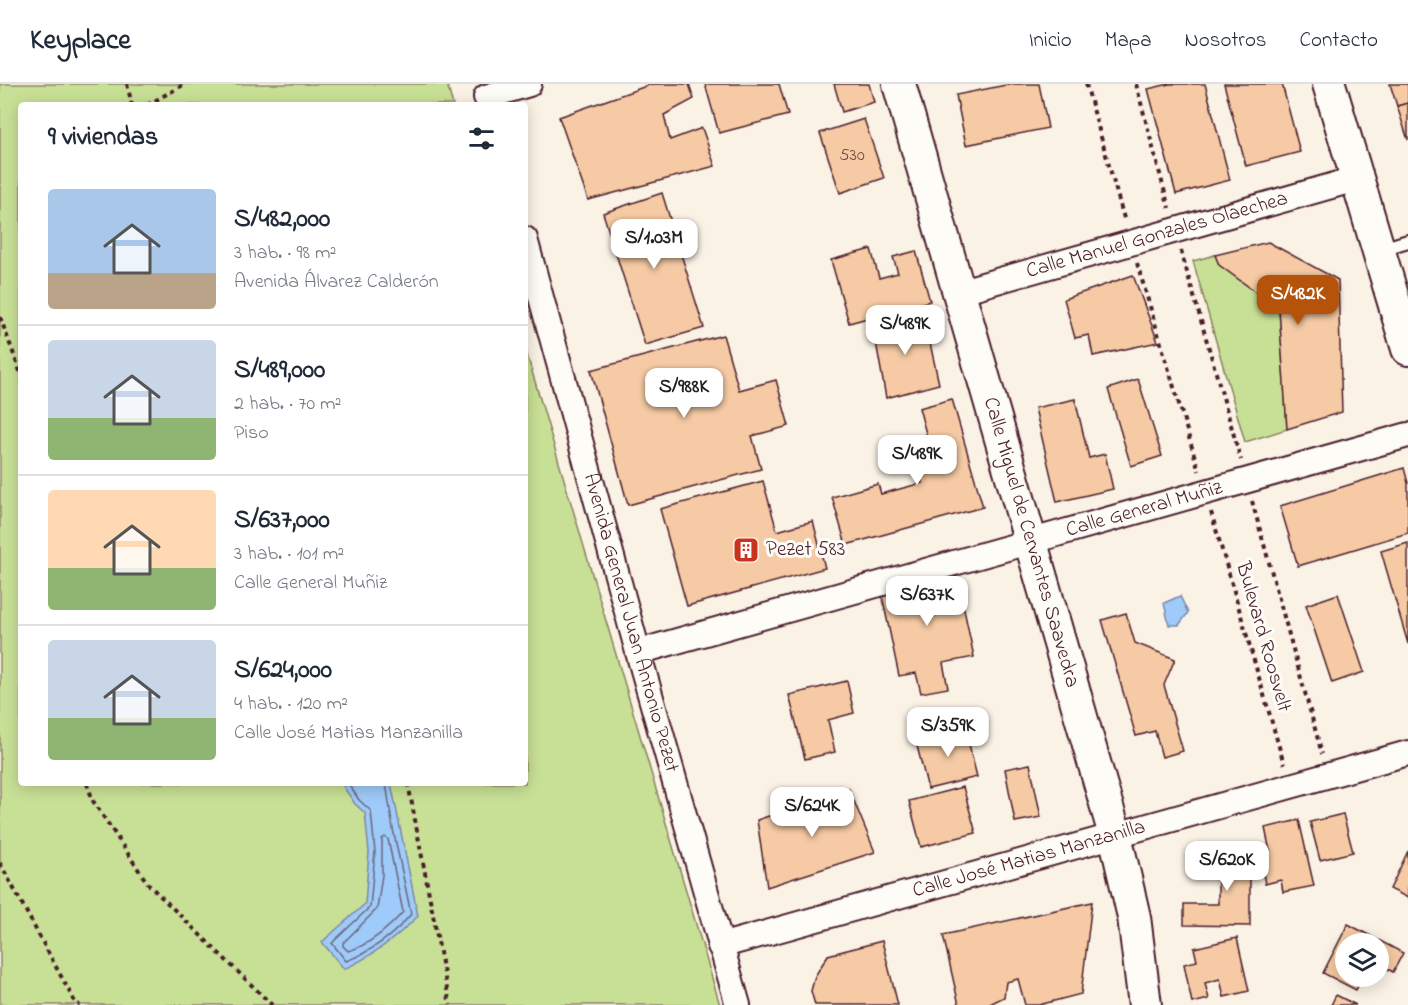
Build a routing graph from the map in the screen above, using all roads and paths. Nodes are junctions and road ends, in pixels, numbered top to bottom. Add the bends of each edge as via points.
1 (127, 84) edge
2 (185, 84) edge
3 (529, 84) edge
4 (899, 84) edge
5 (1086, 84) edge
6 (1136, 84) edge
7 (1329, 84) edge
8 (486, 95) edge
9 (131, 102) edge
10 (152, 102) edge
11 (1356, 179) junction
12 (1172, 219) dead end
13 (1128, 231) dead end
14 (1408, 241) edge
15 (1180, 247) dead end
16 (528, 249) edge
17 (1378, 250) junction
18 (1136, 259) dead end
19 (958, 292) junction
20 (0, 317) edge
21 (1408, 349) edge
22 (18, 366) edge
23 (1408, 435) edge
24 (1243, 467) dead end
25 (1202, 478) dead end
26 (1251, 497) dead end
27 (1210, 508) dead end
28 (1030, 542) junction
29 (638, 652) junction
30 (1408, 753) edge
31 (1324, 763) dead end
32 (1287, 774) dead end
33 (88, 786) edge
34 (409, 786) edge
35 (1115, 835) junction
36 (0, 863) edge
37 (720, 946) junction
38 (80, 1005) edge
39 (272, 1005) edge
40 (450, 1005) edge
41 (738, 1005) edge
42 (1144, 1005) edge

1 - 9 path
2 - 10 path
3 - 8 street
4 - 19 street, Calle Miguel de Cervantes Saavedra
5 - 13 path
6 - 12 path
7 - 11 street
11 - 17 street
11 - 19 street, Calle Manuel Gonzales Olaechea
14 - 17 lane
15 - 24 path
16 - 29 street, Avenida General Juan Antonio Pezet
17 - 21 street
18 - 25 path
19 - 28 street, Calle Miguel de Cervantes Saavedra
20 - 22 path
23 - 28 street, Calle General Muñiz
26 - 31 path, Bulevard Roosvelt
27 - 32 path, Bulevard Roosvelt
28 - 29 street, Calle General Muñiz
28 - 35 street, Calle Miguel de Cervantes Saavedra
29 - 37 street, Avenida General Juan Antonio Pezet
30 - 35 street, Calle José Matias Manzanilla
33 - 39 path via 93,801 148,884
34 - 40 path
35 - 37 street, Calle José Matias Manzanilla
35 - 42 street, Calle Miguel de Cervantes Saavedra via 1134,917
36 - 38 path
37 - 41 street, Avenida General Juan Antonio Pezet

